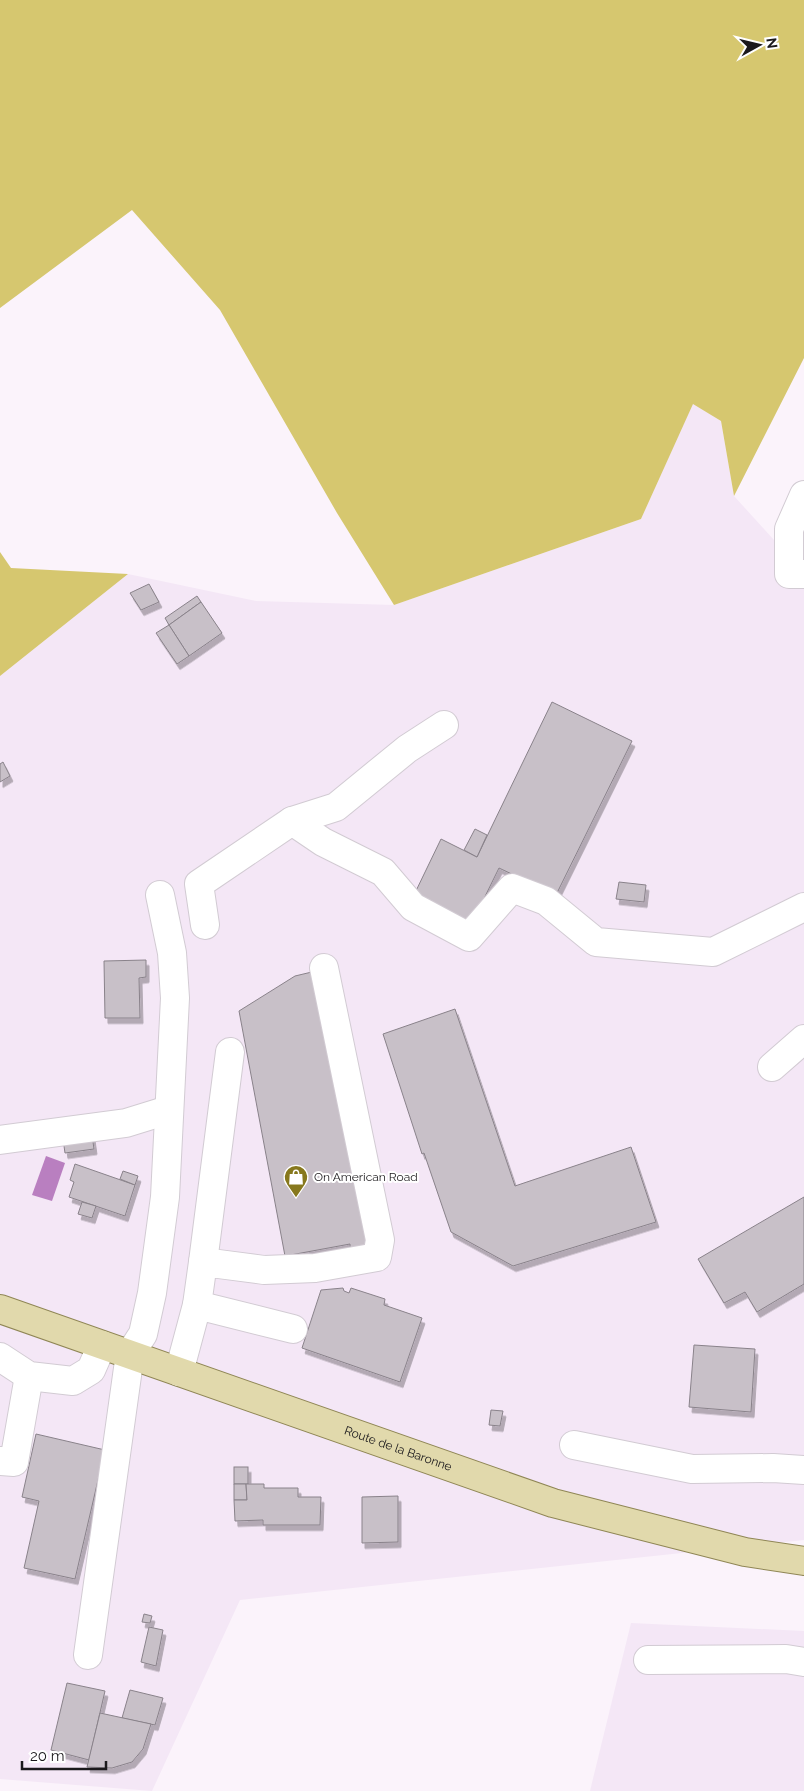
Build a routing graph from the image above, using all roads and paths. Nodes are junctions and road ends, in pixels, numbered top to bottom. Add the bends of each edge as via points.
1 (804, 495) edge
2 (804, 574) edge
3 (444, 725) dead end
4 (292, 821) junction
5 (160, 895) dead end
6 (804, 907) edge
7 (205, 925) dead end
8 (324, 968) dead end
9 (804, 1039) edge
10 (230, 1052) dead end
11 (772, 1066) dead end
12 (168, 1110) junction
13 (0, 1140) edge
14 (203, 1262) junction
15 (197, 1305) junction
16 (0, 1309) edge
17 (293, 1329) dead end
18 (102, 1345) junction
19 (130, 1354) junction
20 (0, 1357) edge
21 (179, 1372) junction
22 (29, 1376) junction
23 (574, 1445) dead end
24 (0, 1462) edge
25 (804, 1470) edge
26 (804, 1561) edge
27 (88, 1655) dead end
28 (648, 1660) dead end
29 (804, 1662) edge

1 - 2 street via 789,529 789,574
3 - 4 street via 407,749 336,807
4 - 6 street via 323,842 383,872 413,907 470,937 512,888 546,901 596,942 713,952
4 - 7 street via 199,884
5 - 12 street via 172,953 175,998
8 - 14 street via 380,1240 378,1257 306,1269 264,1270
9 - 11 street
10 - 14 street
12 - 13 street via 126,1123
12 - 19 street via 165,1197 152,1293 143,1334
14 - 15 street
15 - 17 street
15 - 21 street
16 - 18 main road, Route de la Baronne
18 - 19 main road, Route de la Baronne
18 - 22 street via 92,1370 73,1381
19 - 21 main road, Route de la Baronne
19 - 27 street
20 - 22 street
21 - 26 main road, Route de la Baronne via 553,1503 745,1552
22 - 24 street via 14,1462
23 - 25 street via 692,1469
28 - 29 street via 786,1659

